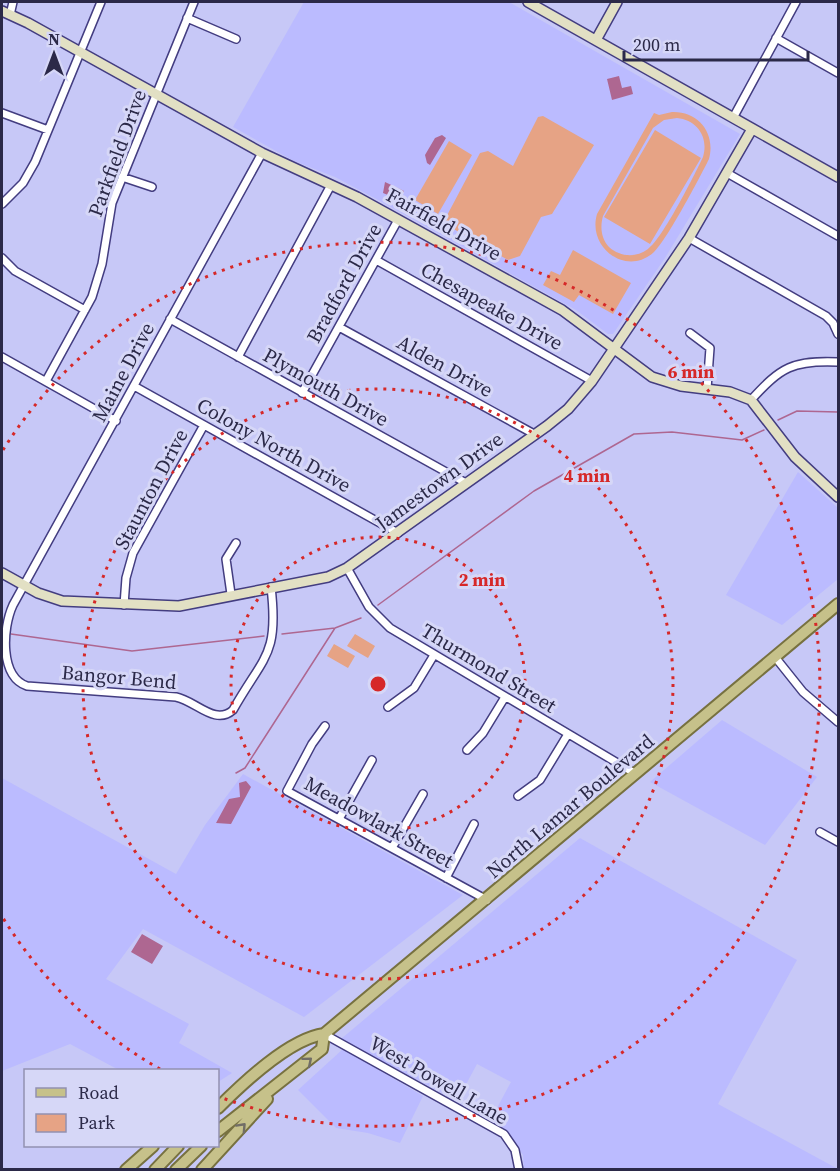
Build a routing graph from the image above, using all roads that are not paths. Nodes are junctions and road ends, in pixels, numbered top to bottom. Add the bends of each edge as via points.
1 (13, 2) edge
2 (101, 2) edge
3 (194, 2) edge
4 (528, 2) edge
5 (617, 2) edge
6 (796, 2) edge
7 (6, 13) edge
8 (187, 18) junction
9 (776, 38) junction
10 (236, 39) dead end
11 (596, 40) junction
12 (81, 52) junction
13 (838, 74) edge
14 (156, 94) junction
15 (2, 113) edge
16 (733, 118) junction
17 (752, 129) junction
18 (48, 130) junction
19 (262, 153) junction
20 (727, 173) junction
21 (122, 177) junction
22 (838, 177) edge
23 (331, 185) junction
24 (152, 187) dead end
25 (2, 204) edge
26 (398, 220) junction
27 (838, 236) edge
28 (689, 238) junction
29 (2, 258) edge
30 (376, 260) junction
31 (85, 310) junction
32 (170, 319) junction
33 (339, 327) junction
34 (690, 333) dead end
35 (838, 334) edge
36 (613, 350) junction
37 (838, 353) edge
38 (2, 357) edge
39 (238, 357) junction
40 (838, 361) edge
41 (46, 381) junction
42 (592, 381) junction
43 (134, 386) junction
44 (707, 389) junction
45 (302, 393) junction
46 (751, 400) junction
47 (116, 421) junction
48 (204, 425) junction
49 (534, 434) junction
50 (466, 483) junction
51 (838, 497) edge
52 (398, 532) junction
53 (236, 543) dead end
54 (347, 568) junction
55 (2, 573) edge
56 (23, 585) junction
57 (271, 587) junction
58 (231, 594) junction
59 (838, 604) edge
60 (13, 605) joint
61 (124, 605) junction
62 (434, 655) junction
63 (776, 657) junction
64 (505, 697) junction
65 (388, 708) dead end
66 (838, 722) edge
67 (325, 726) dead end
68 (568, 734) junction
69 (467, 750) dead end
70 (372, 760) dead end
71 (636, 774) junction
72 (423, 794) dead end
73 (518, 796) dead end
74 (339, 819) junction
75 (474, 824) dead end
76 (820, 831) dead end
77 (838, 842) edge
78 (392, 848) junction
79 (446, 878) junction
80 (487, 900) junction
81 (324, 1034) junction
82 (282, 1083) junction
83 (238, 1087) junction
84 (219, 1100) edge
85 (219, 1107) edge
86 (219, 1130) edge
87 (152, 1147) edge
88 (177, 1147) edge
89 (200, 1147) edge
90 (126, 1170) edge
91 (155, 1170) edge
92 (176, 1170) edge
93 (202, 1170) edge
94 (519, 1170) edge

1 - 7 street
2 - 12 street
3 - 8 street, Parkfield Drive
4 - 11 street
5 - 11 street
6 - 9 street
7 - 12 street, Fairfield Drive
8 - 10 street
8 - 14 street, Parkfield Drive
9 - 13 street
9 - 16 street
11 - 16 street
12 - 14 street, Fairfield Drive
12 - 18 street
14 - 19 street, Fairfield Drive
14 - 21 street, Parkfield Drive
15 - 18 street
16 - 17 street
17 - 20 street, Jamestown Drive
17 - 22 street
18 - 25 street via 23,183
19 - 23 street, Fairfield Drive
19 - 32 street, Maine Drive
20 - 27 street
20 - 28 street, Jamestown Drive
21 - 24 street
21 - 31 street, Parkfield Drive via 109,213 98,281
23 - 26 street, Fairfield Drive
23 - 39 street
26 - 30 street, Bradford Drive
26 - 36 street, Fairfield Drive via 576,318
28 - 35 street via 826,316
28 - 36 street, Jamestown Drive
29 - 31 street via 15,271
30 - 33 street, Bradford Drive
30 - 42 street, Chesapeake Drive
31 - 41 street, Parkfield Drive
32 - 39 street, Plymouth Drive
32 - 43 street, Maine Drive
33 - 45 street, Bradford Drive
33 - 49 street, Alden Drive
34 - 44 street via 710,348
36 - 42 street, Jamestown Drive
36 - 44 street, Fairfield Drive via 662,381
37 - 40 street
38 - 41 street
39 - 45 street, Plymouth Drive
40 - 46 street via 806,361 789,366
41 - 47 street
42 - 49 street, Jamestown Drive via 568,409
43 - 47 street, Maine Drive
43 - 48 street, Colony North Drive
44 - 46 street, Fairfield Drive
45 - 50 street, Plymouth Drive
46 - 51 street via 795,457
47 - 56 street, Maine Drive
48 - 52 street, Colony North Drive
48 - 61 street, Staunton Drive via 133,553
49 - 50 street, Jamestown Drive
50 - 52 street, Jamestown Drive
52 - 54 street, Jamestown Drive
53 - 58 street via 226,560
54 - 57 street, Jamestown Drive via 328,577
54 - 62 street, Thurmond Street via 381,622
55 - 56 street, Jamestown Drive
56 - 60 street, Maine Drive
56 - 61 street, Jamestown Drive via 62,601
57 - 58 street, Jamestown Drive
57 - 60 street, Bangor Bend via 274,618 268,652 233,710 218,717 176,698 16,682 8,673 4,656 4,627
58 - 61 street, Jamestown Drive via 179,606
59 - 63 main road, North Lamar Boulevard
62 - 64 street, Thurmond Street
62 - 65 street via 414,688
63 - 66 street via 803,692
63 - 71 main road, North Lamar Boulevard
64 - 68 street, Thurmond Street
64 - 69 street via 483,734
67 - 74 street, Meadowlark Street via 286,790
68 - 71 street, Thurmond Street
68 - 73 street via 540,780
70 - 74 street
71 - 80 main road, North Lamar Boulevard
72 - 78 street
74 - 78 street, Meadowlark Street
75 - 79 street
76 - 77 street
78 - 79 street, Meadowlark Street
79 - 80 street, Meadowlark Street
80 - 81 main road, North Lamar Boulevard
82 -> 81 main road, North Lamar Boulevard via 322,1049
81 - 83 main road, North Lamar Boulevard via 307,1037
81 - 94 street, West Powell Lane via 504,1134 515,1150
82 - 86 main road, North Lamar Boulevard
93 -> 82 main road
83 - 84 main road
83 - 85 main road, North Lamar Boulevard
87 - 90 main road
88 - 91 main road
89 - 92 main road

